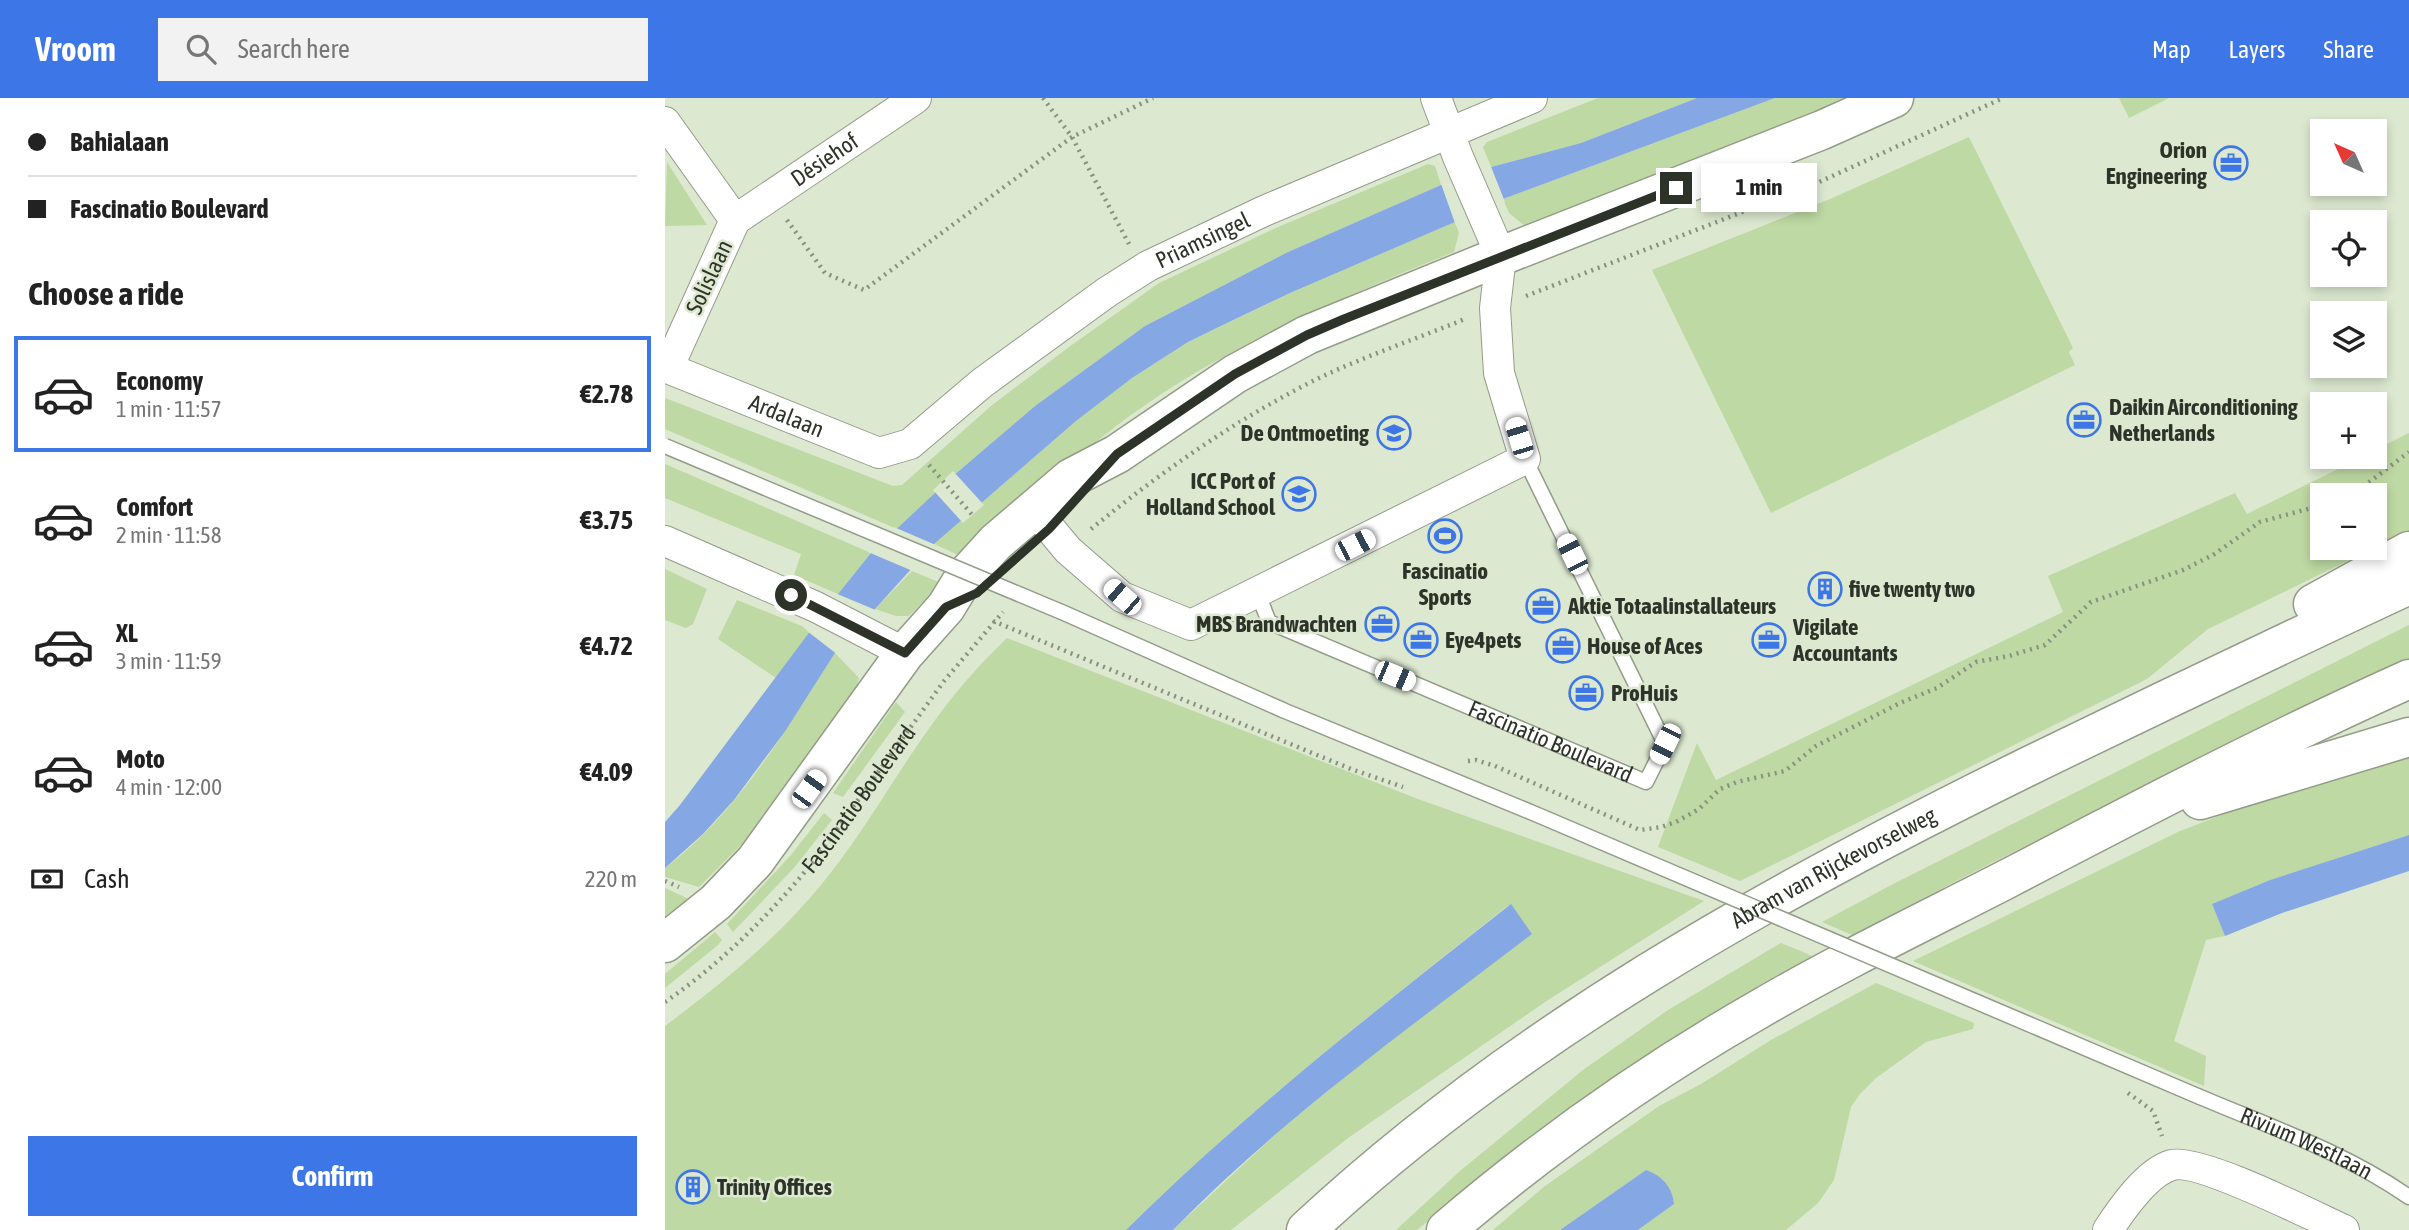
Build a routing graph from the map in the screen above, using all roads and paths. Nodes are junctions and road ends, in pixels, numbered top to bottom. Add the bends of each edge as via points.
1 (916, 98) edge
2 (1043, 98) edge
3 (1153, 98) edge
4 (1436, 98) edge
5 (1532, 98) edge
6 (1894, 98) edge
7 (665, 122) edge
8 (1072, 137) junction
9 (1453, 144) junction
10 (770, 196) junction
11 (735, 220) junction
12 (1494, 239) junction
13 (1142, 270) junction
14 (666, 367) edge
15 (665, 446) edge
16 (2409, 452) edge
17 (917, 453) junction
18 (1525, 460) junction
19 (2368, 483) edge
20 (2310, 508) edge
21 (975, 518) dead end
22 (1041, 519) junction
23 (665, 541) edge
24 (2409, 551) edge
25 (2409, 585) edge
26 (1258, 594) junction
27 (1010, 606) dead end
28 (993, 621) junction
29 (905, 653) junction
30 (2409, 679) edge
31 (2187, 689) junction
32 (2409, 737) edge
33 (1457, 762) dead end
34 (1400, 778) dead end
35 (1390, 783) junction
36 (1412, 790) dead end
37 (2111, 825) junction
38 (665, 943) edge
39 (665, 1002) edge
40 (2125, 1091) dead end
41 (2173, 1165) junction
42 (2409, 1197) edge
43 (1306, 1230) edge
44 (1445, 1230) edge
45 (2108, 1230) edge
46 (2344, 1230) edge

1 - 10 street, Désiehof
2 - 8 path
3 - 8 path
4 - 9 street
5 - 9 street, Priamsingel
6 - 12 main road, Fascinatio Boulevard via 1809,135
7 - 11 street, Solislaan
8 - 10 path via 864,290 825,273
8 - 13 path
9 - 12 street
9 - 13 street, Priamsingel via 1264,211
10 - 11 street, Désiehof
11 - 14 street, Solislaan
12 - 18 street, Fascinatio Boulevard via 1499,373
12 - 22 main road, Fascinatio Boulevard via 1276,350 1195,399 1117,454 1071,478
13 - 17 street, Priamsingel via 982,383
14 - 17 street, Ardalaan via 879,453
15 - 42 lane, Rivium Westlaan, bridge via 2330,1152
16 - 19 path
17 - 21 path
18 - 26 street
18 - 26 lane, Fascinatio Boulevard via 1665,744 1646,782 1269,622
20 - 33 path via 2260,522 2213,555 2091,602 2045,645 1976,662 1937,688 1816,746 1785,771 1720,789 1699,809 1661,827 1640,830 1495,766 1476,760
22 - 26 street via 1068,550 1122,597 1191,625
22 - 29 main road, Fascinatio Boulevard via 996,542
23 - 29 street via 816,607
24 - 31 main road via 2281,622
25 - 31 main road, Abram van Rijckevorselweg
27 - 28 path, Fascinatio Boulevard
28 - 35 path
28 - 39 path, Fascinatio Boulevard via 796,883 721,959
29 - 38 main road, Fascinatio Boulevard via 755,861 716,902
30 - 37 main road
31 - 43 main road, Abram van Rijckevorselweg via 1827,869 1654,969 1496,1073 1391,1154
32 - 37 main road
34 - 35 path
35 - 36 path
37 - 44 main road via 1709,1038 1592,1115
40 - 41 path via 2153,1111
41 - 45 street via 2125,1203
41 - 46 street via 2207,1169

